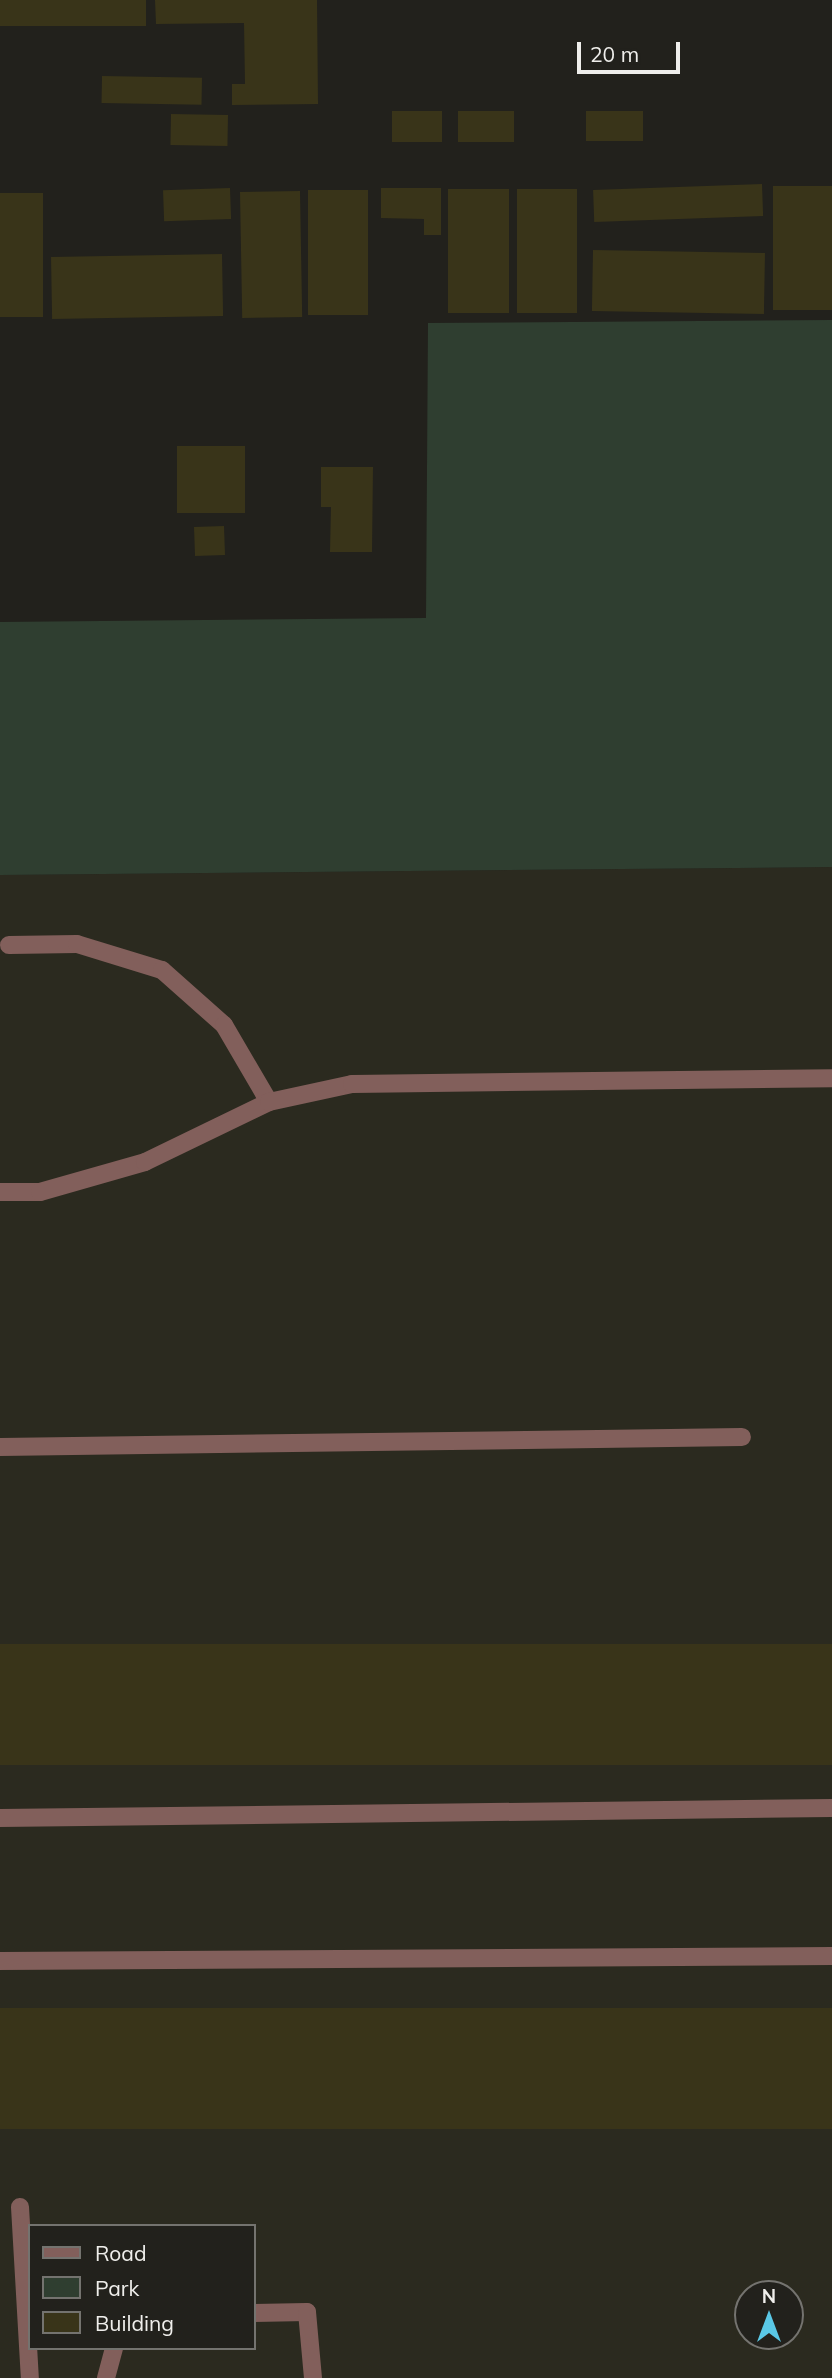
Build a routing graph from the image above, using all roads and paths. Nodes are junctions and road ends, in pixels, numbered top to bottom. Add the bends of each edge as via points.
1 (9, 945) dead end
2 (832, 1078) edge
3 (269, 1102) junction
4 (0, 1192) edge
5 (742, 1437) dead end
6 (0, 1447) edge
7 (832, 1808) edge
8 (0, 1818) edge
9 (832, 1956) edge
10 (0, 1961) edge
11 (20, 2207) dead end
12 (256, 2313) edge
13 (28, 2344) edge
14 (28, 2350) edge
15 (113, 2350) edge
16 (30, 2378) edge
17 (106, 2378) edge
18 (313, 2378) edge

1 - 3 lane via 77,944 162,970 225,1025
2 - 3 lane via 352,1084
3 - 4 lane via 145,1162 40,1192
5 - 6 lane
7 - 8 lane
9 - 10 lane
11 - 13 lane
12 - 18 lane via 307,2312
14 - 16 lane
15 - 17 lane

